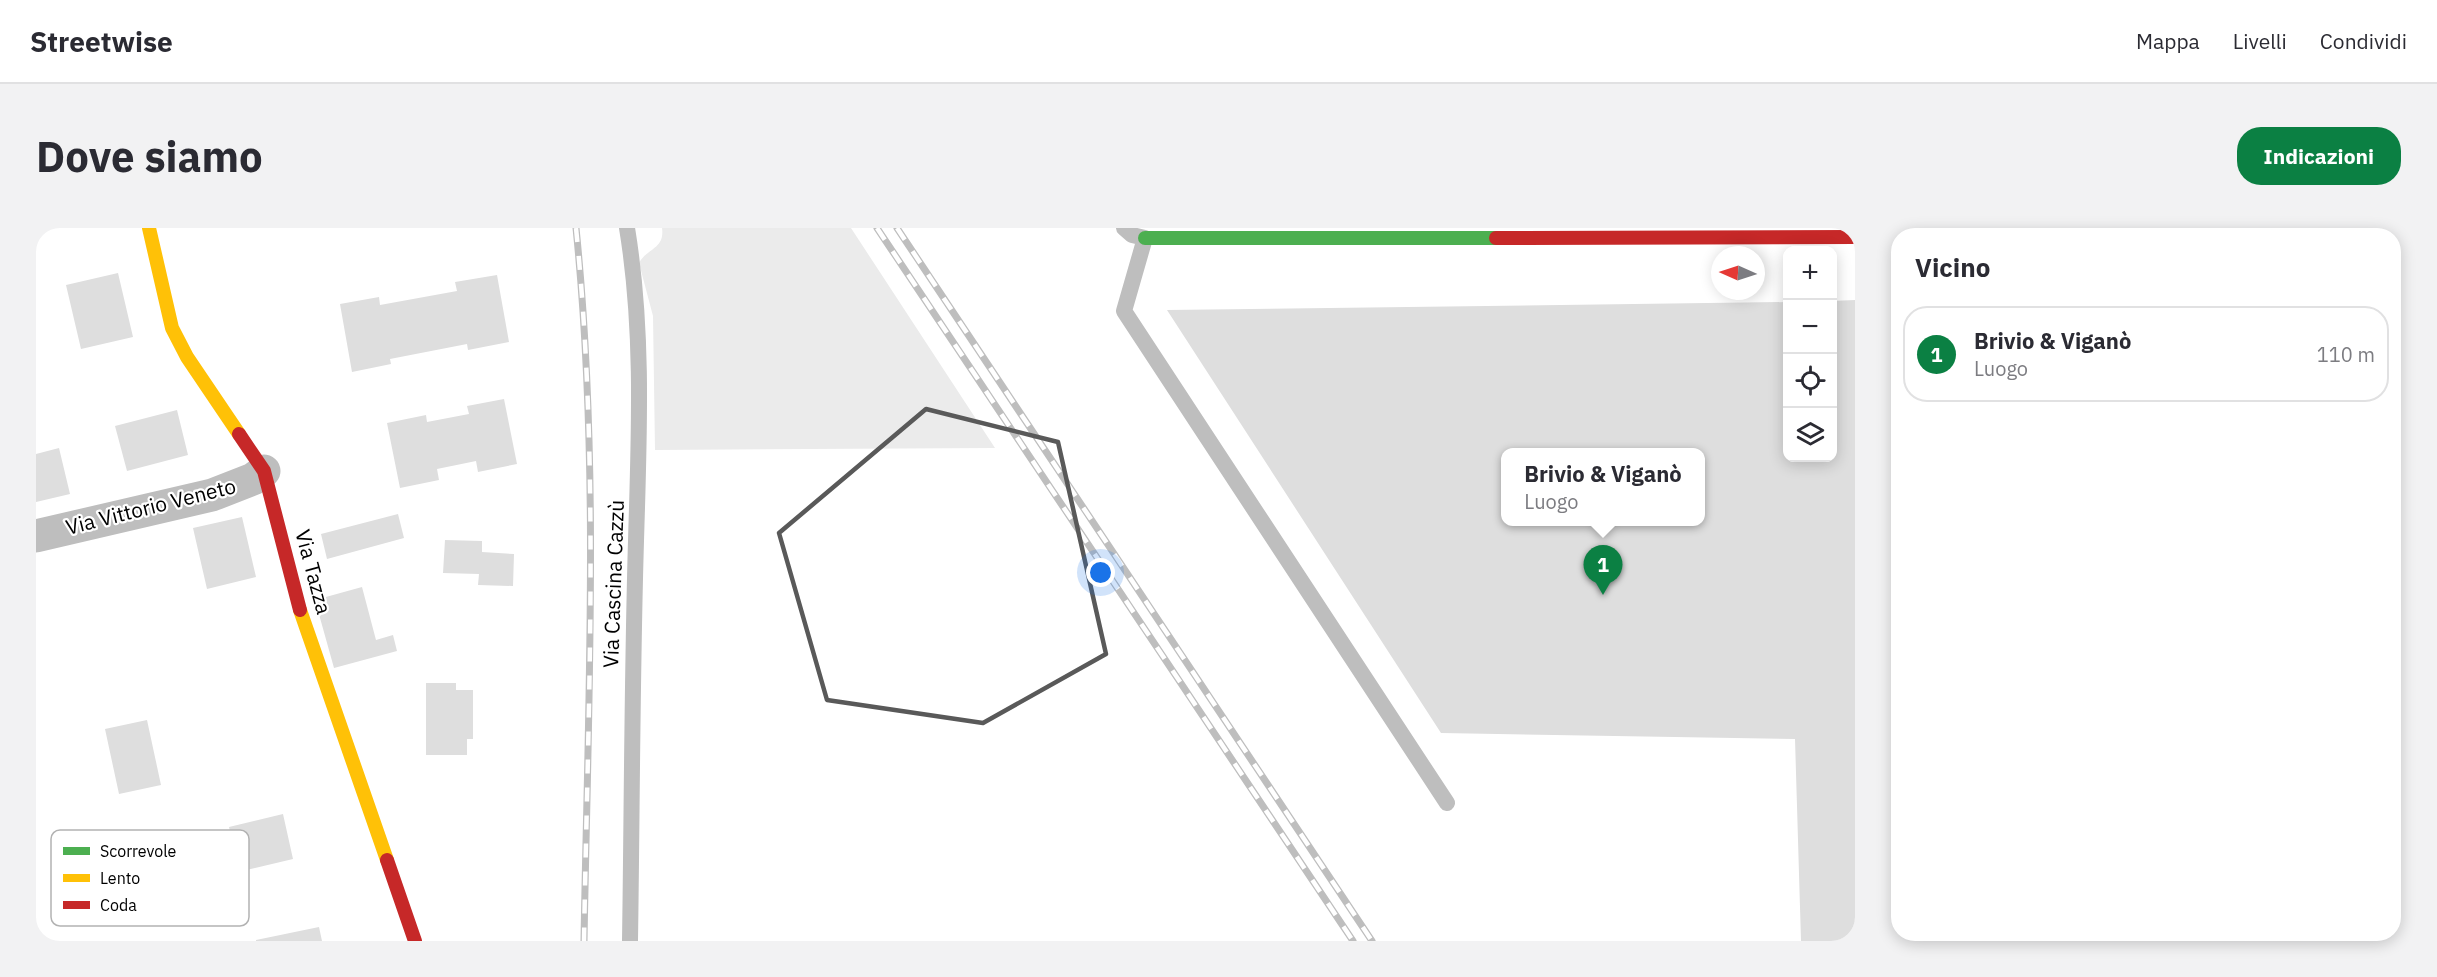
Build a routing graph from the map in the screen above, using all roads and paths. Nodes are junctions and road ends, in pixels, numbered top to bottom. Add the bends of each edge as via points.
1 (149, 228) edge
2 (627, 228) edge
3 (1124, 228) edge
4 (1855, 237) edge
5 (1145, 238) junction
6 (264, 471) junction
7 (36, 536) edge
8 (1447, 803) dead end
9 (415, 941) edge
10 (630, 941) edge

1 - 6 street, Via Tazza via 172,328 187,357
2 - 10 lane, Via Cascina Cazzù via 635,287 640,459
3 - 5 lane
4 - 5 street
5 - 8 lane via 1124,311
6 - 7 street, Via Vittorio Veneto via 213,495
6 - 9 street, Via Tazza via 302,617

